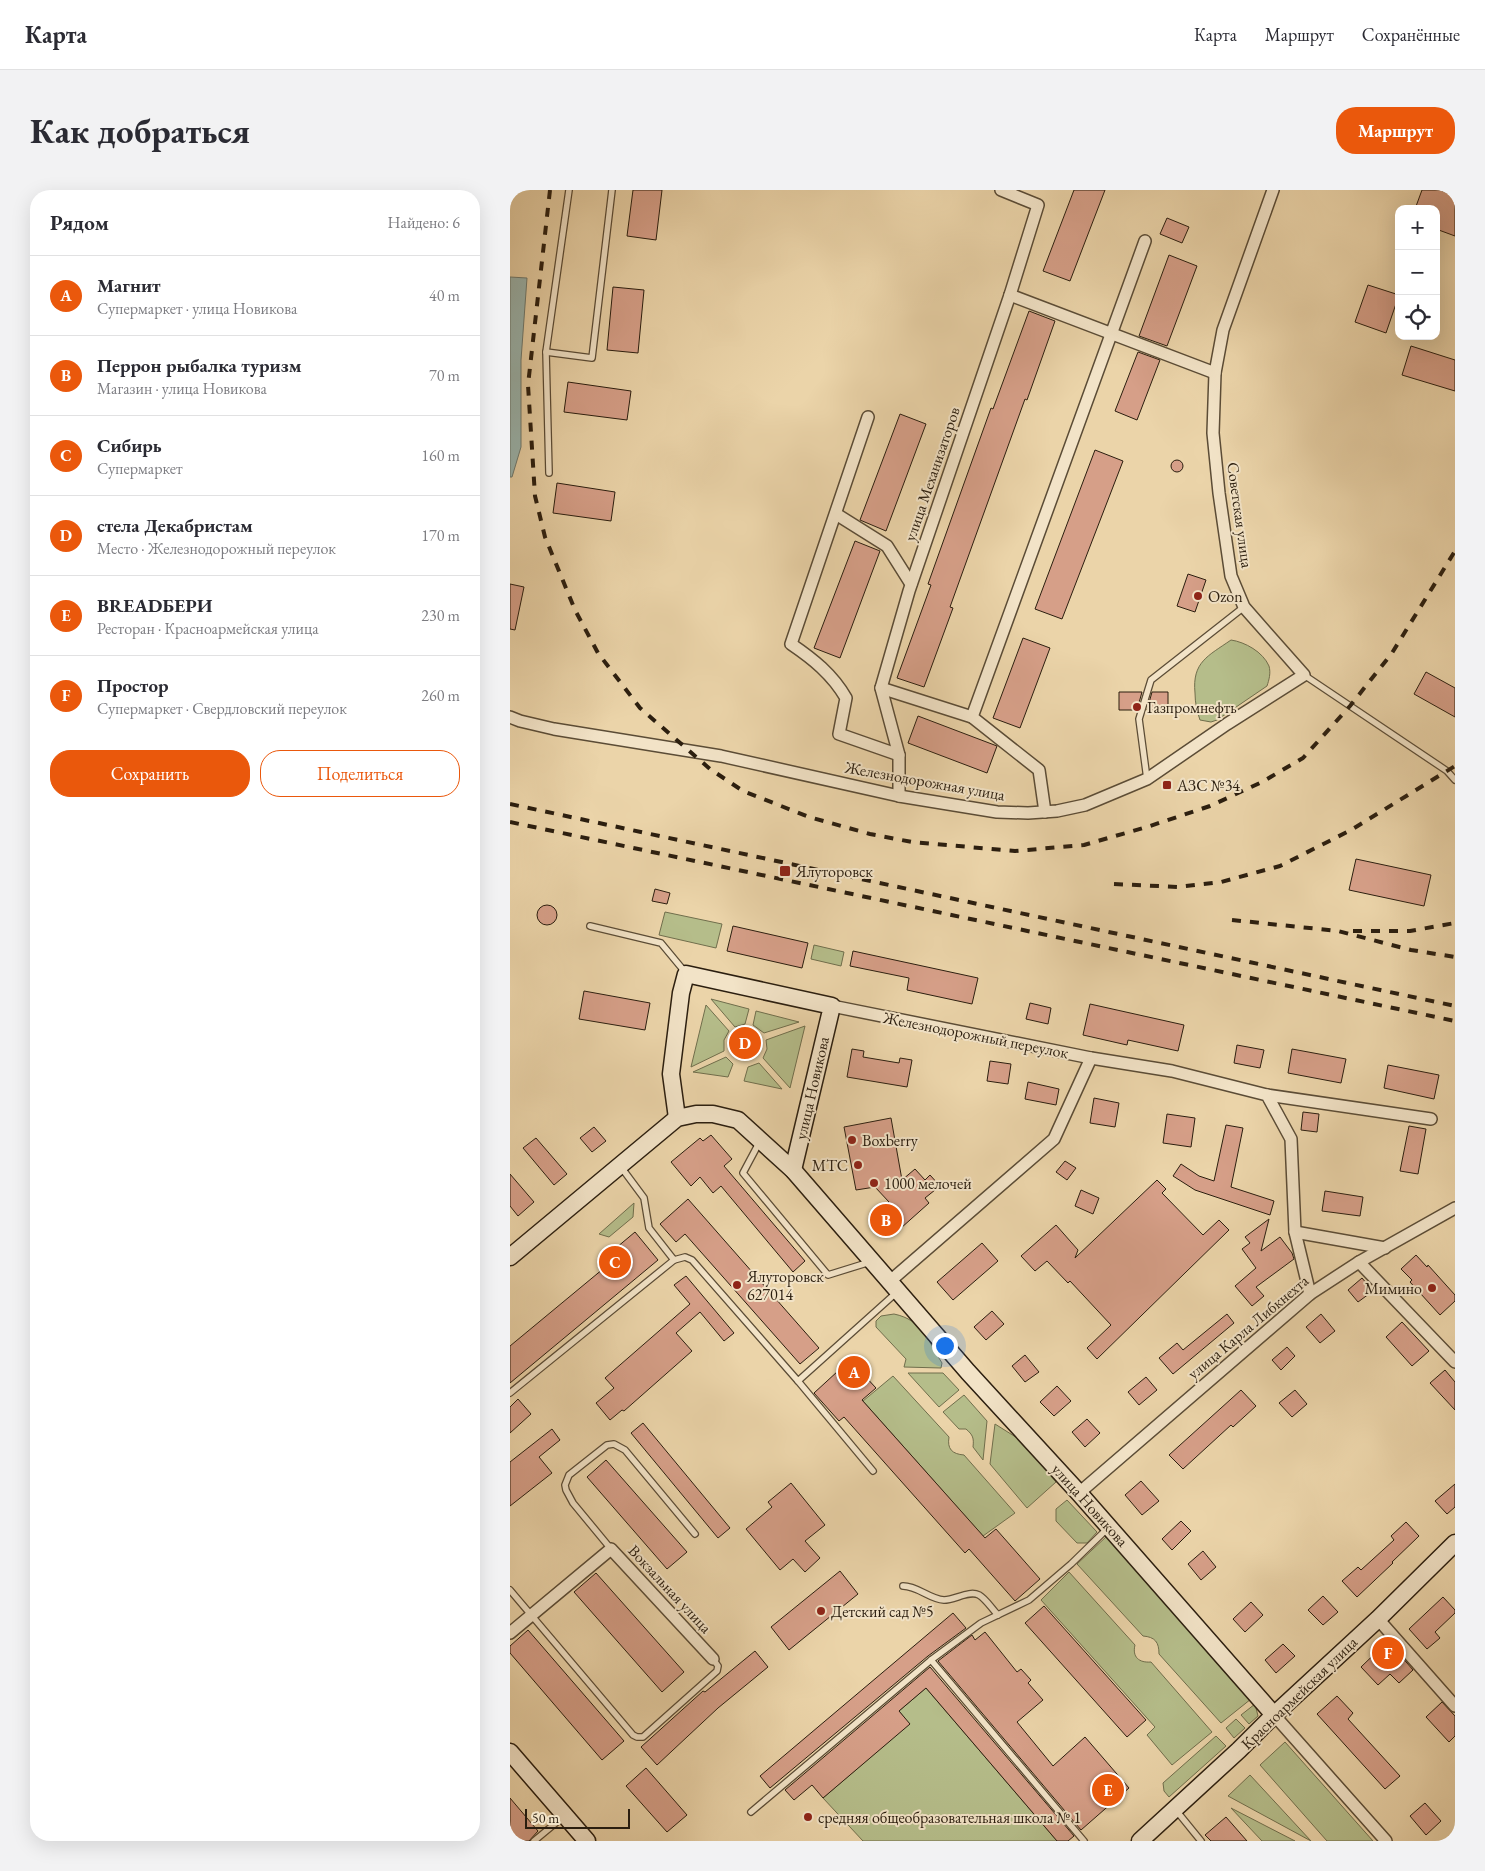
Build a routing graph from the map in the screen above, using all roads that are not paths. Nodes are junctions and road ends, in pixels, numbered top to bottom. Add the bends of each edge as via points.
1 (569, 190) edge
2 (612, 190) edge
3 (1002, 190) edge
4 (1273, 190) edge
5 (1145, 241) dead end
6 (1010, 295) junction
7 (1111, 334) junction
8 (546, 352) junction
9 (1215, 373) junction
10 (868, 417) dead end
11 (549, 473) dead end
12 (836, 514) junction
13 (911, 584) junction
14 (1244, 607) junction
15 (1304, 675) junction
16 (881, 688) junction
17 (972, 716) junction
18 (510, 717) edge
19 (899, 755) junction
20 (1147, 779) junction
21 (1455, 780) edge
22 (899, 796) junction
23 (1045, 812) junction
24 (590, 926) dead end
25 (686, 974) junction
26 (832, 1006) junction
27 (1091, 1058) junction
28 (1267, 1095) junction
29 (676, 1118) junction
30 (1431, 1119) dead end
31 (760, 1141) junction
32 (620, 1165) junction
33 (793, 1170) junction
34 (1454, 1208) edge
35 (1295, 1232) junction
36 (1385, 1248) junction
37 (510, 1257) edge
38 (674, 1260) junction
39 (872, 1262) junction
40 (1358, 1262) junction
41 (894, 1286) junction
42 (1310, 1294) junction
43 (1455, 1362) edge
44 (798, 1381) junction
45 (510, 1393) edge
46 (872, 1472) dead end
47 (1079, 1493) junction
48 (1109, 1527) junction
49 (695, 1534) dead end
50 (1455, 1543) edge
51 (611, 1549) junction
52 (903, 1586) dead end
53 (510, 1590) edge
54 (531, 1615) junction
55 (998, 1615) junction
56 (1378, 1619) junction
57 (510, 1633) edge
58 (712, 1659) joint
59 (931, 1660) junction
60 (1455, 1706) edge
61 (1274, 1715) junction
62 (510, 1752) edge
63 (1175, 1809) junction
64 (751, 1812) dead end
65 (565, 1816) junction
66 (534, 1841) edge
67 (586, 1841) edge
68 (1084, 1841) edge
69 (1140, 1841) edge
70 (1201, 1841) edge
71 (1386, 1841) edge

1 - 8 lane
2 - 8 lane via 592,358
3 - 6 street, улица Механизаторов via 1038,205
4 - 9 street, Советская улица via 1223,330
5 - 7 street
6 - 7 street
6 - 13 street, улица Механизаторов
7 - 9 street
7 - 17 street
8 - 11 lane
9 - 14 street, Советская улица via 1213,433 1219,492 1231,576
10 - 12 street
12 - 13 street via 887,546
12 - 19 street via 791,644 816,662 838,684 846,698 839,734
13 - 16 street, улица Механизаторов
14 - 15 street, Советская улица
14 - 20 lane via 1151,680 1139,719
15 - 20 street, Железнодорожная улица
15 - 21 lane, Советская улица via 1447,771
16 - 17 street
16 - 19 street
17 - 23 street via 1038,770
18 - 22 street, Железнодорожная улица via 554,729 721,756
19 - 22 street
20 - 23 street, Железнодорожная улица via 1085,806
22 - 23 street, Железнодорожная улица via 997,812
24 - 25 lane via 661,943
25 - 26 main road, Железнодорожный переулок
25 - 29 main road via 671,1074
26 - 27 street, Железнодорожный переулок
26 - 33 main road, улица Новикова
27 - 28 street, Железнодорожный переулок via 1172,1071
27 - 41 street via 1054,1139
28 - 30 street, Железнодорожный переулок
28 - 35 street via 1290,1139
29 - 31 main road, улица Новикова via 713,1114 738,1120
29 - 32 main road
31 - 33 main road, улица Новикова
31 - 39 lane via 743,1174 828,1275
32 - 37 main road
32 - 38 lane via 644,1198 648,1228
33 - 39 main road, улица Новикова
34 - 36 street, улица Карла Либкнехта
35 - 36 street
35 - 42 street
36 - 40 street, улица Карла Либкнехта
38 - 44 lane via 685,1257 692,1260
38 - 45 lane
39 - 41 main road, улица Новикова
40 - 42 street, улица Карла Либкнехта
40 - 43 street
41 - 44 lane
41 - 47 main road, улица Новикова
42 - 47 street, улица Карла Либкнехта
44 - 46 lane
47 - 48 main road, улица Новикова
48 - 55 lane via 1029,1600
48 - 61 main road, улица Новикова
49 - 51 lane via 625,1450 614,1444 607,1445 569,1475 565,1484 573,1503
50 - 56 main road, Красноармейская улица
51 - 54 street, Вокзальная улица
51 - 58 street, Вокзальная улица
52 - 55 lane via 911,1586 943,1600 974,1593
53 - 54 lane
54 - 57 street, Вокзальная улица
54 - 58 lane via 637,1738 643,1737 717,1671 718,1666
55 - 59 lane
56 - 60 street
56 - 61 main road, Красноармейская улица
59 - 64 lane
59 - 68 lane
61 - 63 main road, Красноармейская улица
61 - 71 street, улица Новикова
62 - 65 main road
63 - 69 main road, Красноармейская улица
63 - 70 lane
65 - 66 lane
65 - 67 main road

